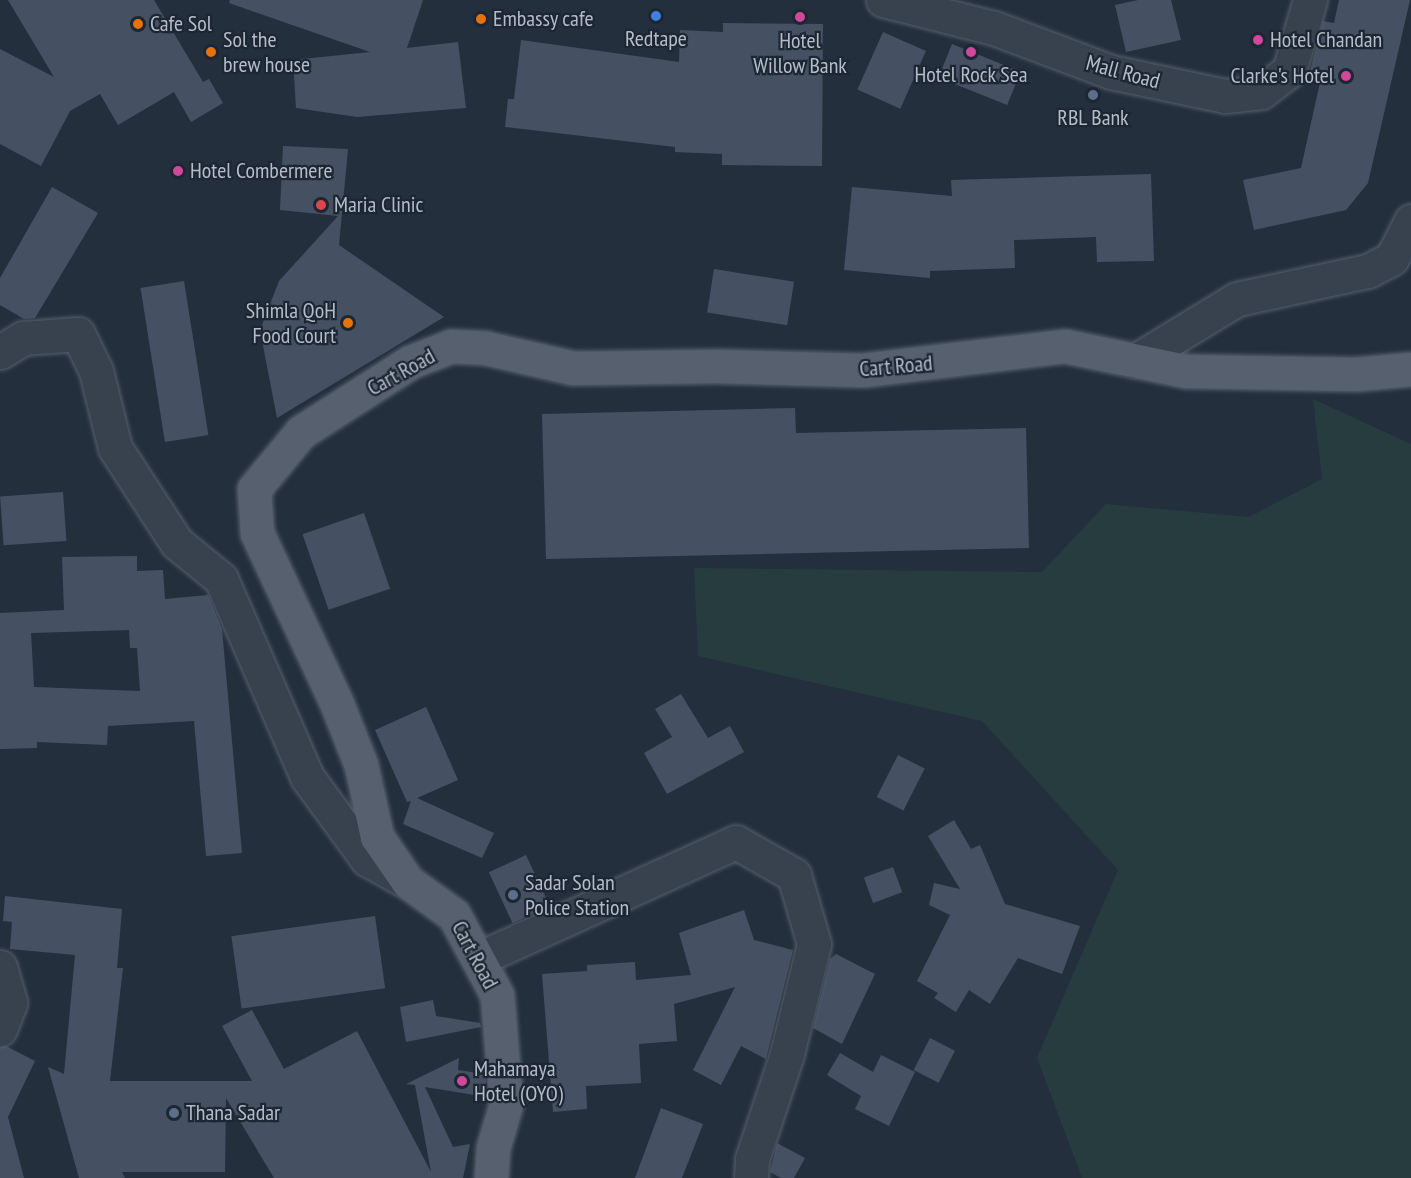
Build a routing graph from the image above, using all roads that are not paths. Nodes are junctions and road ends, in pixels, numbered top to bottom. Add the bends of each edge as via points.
1 (883, 0) edge
2 (1310, 0) edge
3 (1411, 221) edge
4 (0, 352) edge
5 (1135, 361) junction
6 (1411, 369) edge
7 (408, 882) junction
8 (480, 958) junction
9 (0, 966) edge
10 (0, 1029) edge
11 (490, 1178) edge
12 (751, 1178) edge

1 - 2 street, Mall Road via 994,28 1112,72 1225,96 1261,92 1289,70
3 - 5 street via 1392,258 1368,271 1237,299
4 - 7 street via 23,338 78,334 96,371 115,448 177,543 221,579 307,777 367,860
5 - 6 main road, Cart Road via 1186,371 1356,374
5 - 7 main road, Cart Road via 1065,346 863,370 573,368 486,348 451,346 410,362 302,432 254,489 257,533 337,704 361,765 376,837
7 - 8 main road, Cart Road via 454,915
8 - 11 main road, Cart Road via 497,995 506,1104
8 - 12 street via 736,842 794,875 814,944 787,1054 752,1159
9 - 10 street via 10,1003

